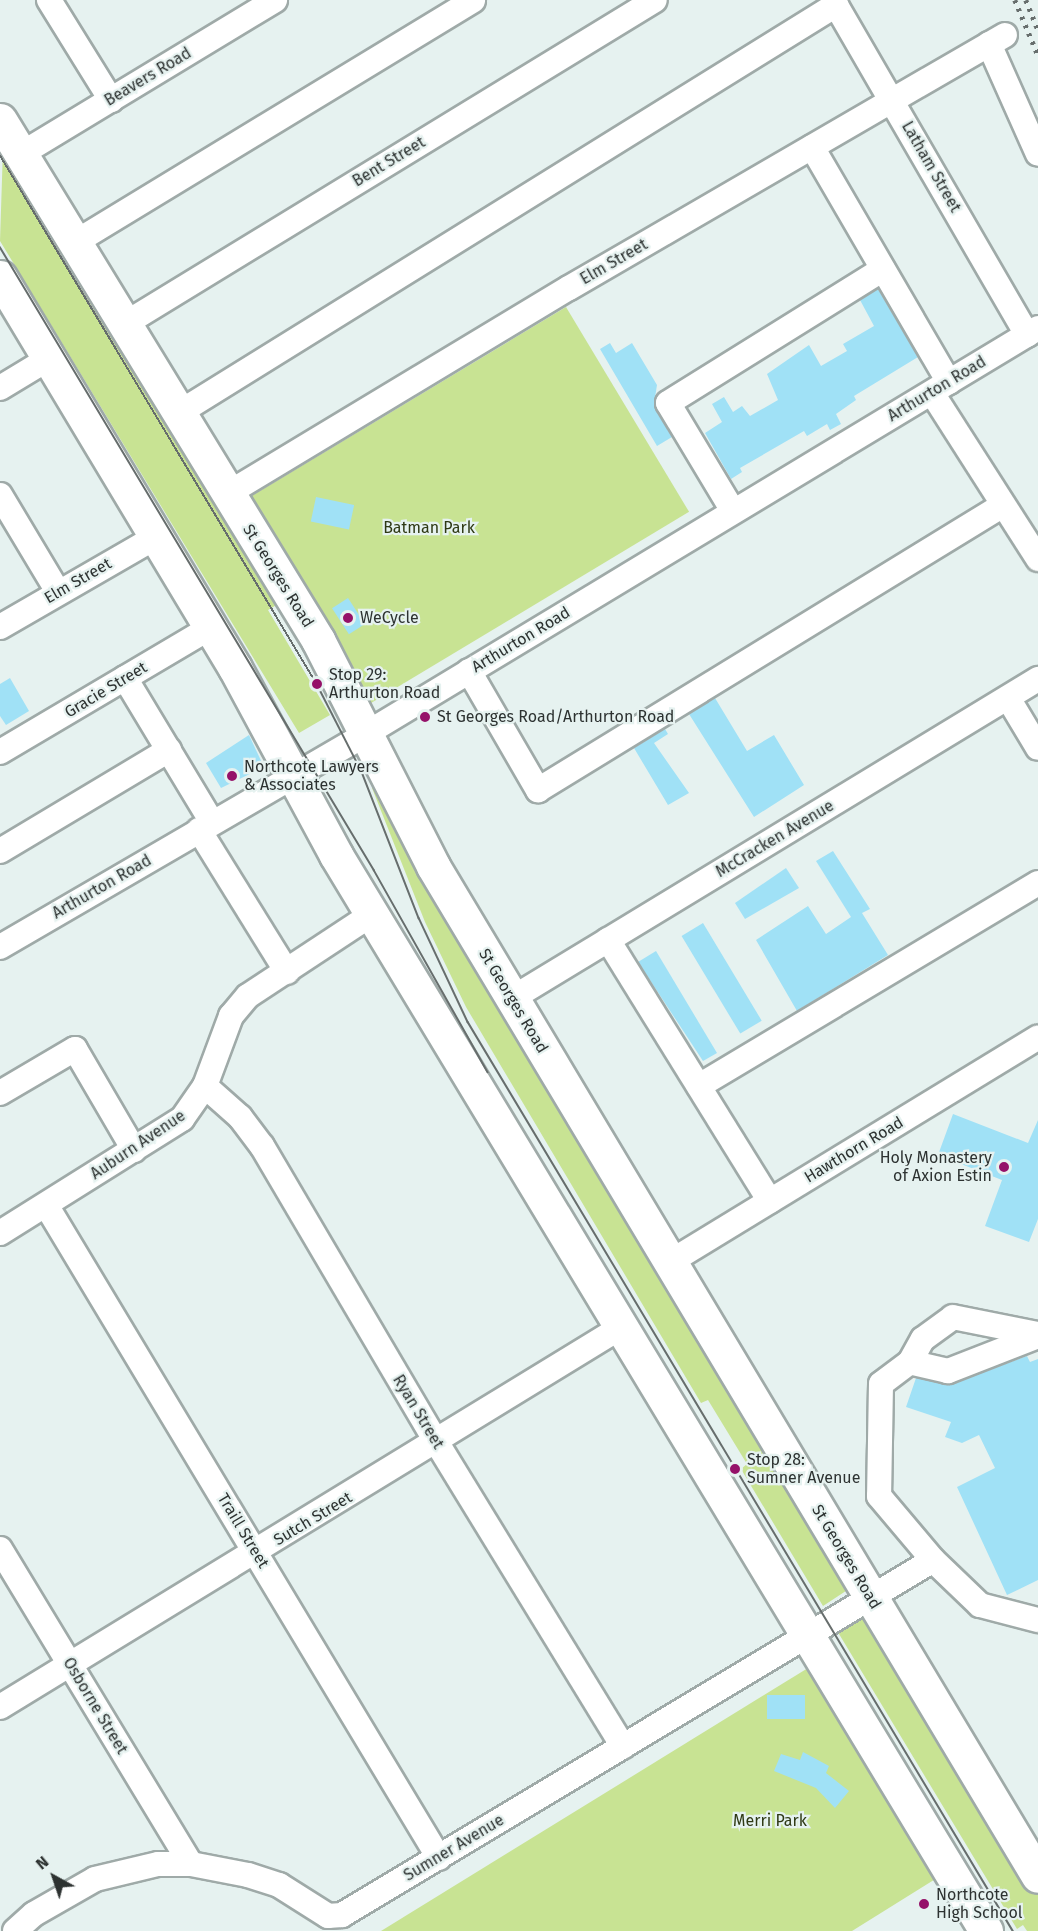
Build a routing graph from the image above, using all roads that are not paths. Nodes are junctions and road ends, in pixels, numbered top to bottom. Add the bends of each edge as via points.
1 (275, 0) edge
2 (473, 0) edge
3 (655, 0) edge
4 (835, 2) edge
5 (58, 3) edge
6 (892, 98) junction
7 (111, 100) junction
8 (0, 120) edge
9 (812, 147) junction
10 (21, 154) junction
11 (1038, 154) edge
12 (74, 243) junction
13 (883, 269) junction
14 (0, 277) edge
15 (123, 325) junction
16 (1032, 332) edge
17 (48, 359) junction
18 (940, 387) junction
19 (0, 388) edge
20 (177, 414) junction
21 (227, 494) junction
22 (1, 499) edge
23 (1004, 505) junction
24 (733, 511) junction
25 (156, 537) junction
26 (1038, 559) edge
27 (58, 592) junction
28 (0, 627) edge
29 (211, 627) junction
30 (469, 671) junction
31 (125, 678) junction
32 (1038, 679) edge
33 (1008, 698) junction
34 (366, 734) junction
35 (1038, 748) edge
36 (169, 750) junction
37 (0, 752) edge
38 (293, 776) junction
39 (206, 826) junction
40 (0, 851) edge
41 (1038, 883) edge
42 (374, 913) junction
43 (608, 940) junction
44 (0, 947) edge
45 (287, 972) junction
46 (511, 999) junction
47 (1038, 1037) edge
48 (206, 1086) junction
49 (699, 1086) junction
50 (0, 1093) edge
51 (134, 1150) junction
52 (770, 1201) junction
53 (46, 1205) junction
54 (0, 1233) edge
55 (670, 1262) junction
56 (623, 1326) junction
57 (1038, 1335) edge
58 (910, 1362) junction
59 (437, 1443) junction
60 (0, 1549) edge
61 (256, 1553) junction
62 (933, 1560) junction
63 (869, 1595) junction
64 (1038, 1620) edge
65 (807, 1632) junction
66 (70, 1664) junction
67 (0, 1707) edge
68 (623, 1746) junction
69 (439, 1857) junction
70 (191, 1864) junction
71 (1038, 1876) edge
72 (322, 1923) edge
73 (15, 1931) edge
74 (986, 1931) edge

1 - 7 street, Beavers Road
2 - 12 street
3 - 15 street, Bent Street
4 - 6 street, Latham Street
4 - 20 street
5 - 7 street
6 - 9 street, Elm Street
6 - 11 street, Elm Street via 997,40
6 - 16 street, Latham Street
7 - 10 street, Beavers Road
8 - 10 highway, St Georges Road
9 - 13 street
9 - 21 street, Elm Street
10 - 12 highway, St Georges Road
12 - 15 highway, St Georges Road
13 - 18 street
13 - 24 street via 668,403
14 - 17 highway
15 - 20 highway, St Georges Road
16 - 18 street, Arthurton Road
17 - 19 street
17 - 25 highway
18 - 23 street
18 - 24 street, Arthurton Road
20 - 21 highway, St Georges Road
21 - 34 highway, St Georges Road via 323,648
22 - 27 street
23 - 26 street
23 - 30 street via 538,789
24 - 30 street, Arthurton Road
25 - 27 street, Elm Street
25 - 29 highway
27 - 28 street, Elm Street
29 - 31 street, Gracie Street
29 - 38 highway
30 - 34 street, Arthurton Road
31 - 36 street
31 - 37 street, Gracie Street
32 - 33 street, McCracken Avenue
33 - 35 street
33 - 43 street, McCracken Avenue
34 - 38 street, Arthurton Road
34 - 46 highway, St Georges Road via 404,816
36 - 39 street
36 - 40 street
38 - 39 street, Arthurton Road
38 - 42 highway
39 - 44 street, Arthurton Road
39 - 45 street
41 - 49 street
42 - 45 street, Auburn Avenue
42 - 56 highway
43 - 46 street, McCracken Avenue
43 - 49 street
45 - 48 street, Auburn Avenue via 248,996 231,1016
46 - 55 highway, St Georges Road
47 - 52 street, Hawthorn Road
48 - 51 street, Auburn Avenue via 182,1119
48 - 59 street, Ryan Street via 240,1117 262,1146
49 - 52 street
50 - 51 street via 75,1049
51 - 53 street, Auburn Avenue
52 - 55 street, Hawthorn Road
53 - 54 street, Auburn Avenue
53 - 61 street, Traill Street
55 - 63 highway, St Georges Road
56 - 59 street, Sutch Street
56 - 65 highway
57 - 58 street via 948,1371
57 - 58 street via 953,1317 923,1339
58 - 62 street via 881,1384 879,1496
59 - 61 street, Sutch Street
59 - 68 street, Ryan Street
60 - 66 street, Osborne Street
61 - 66 street, Sutch Street
61 - 69 street, Traill Street
62 - 63 street, Sumner Avenue
62 - 64 street via 980,1605
63 - 65 street, Sumner Avenue
63 - 71 highway, St Georges Road
65 - 68 street, Sumner Avenue
65 - 74 highway
66 - 67 street, Sutch Street
66 - 70 street, Osborne Street
68 - 69 street, Sumner Avenue
69 - 72 street, Sumner Avenue via 346,1914
70 - 72 street, Sumner Avenue via 279,1885
70 - 73 street, Sumner Avenue via 158,1864 95,1879 34,1914

